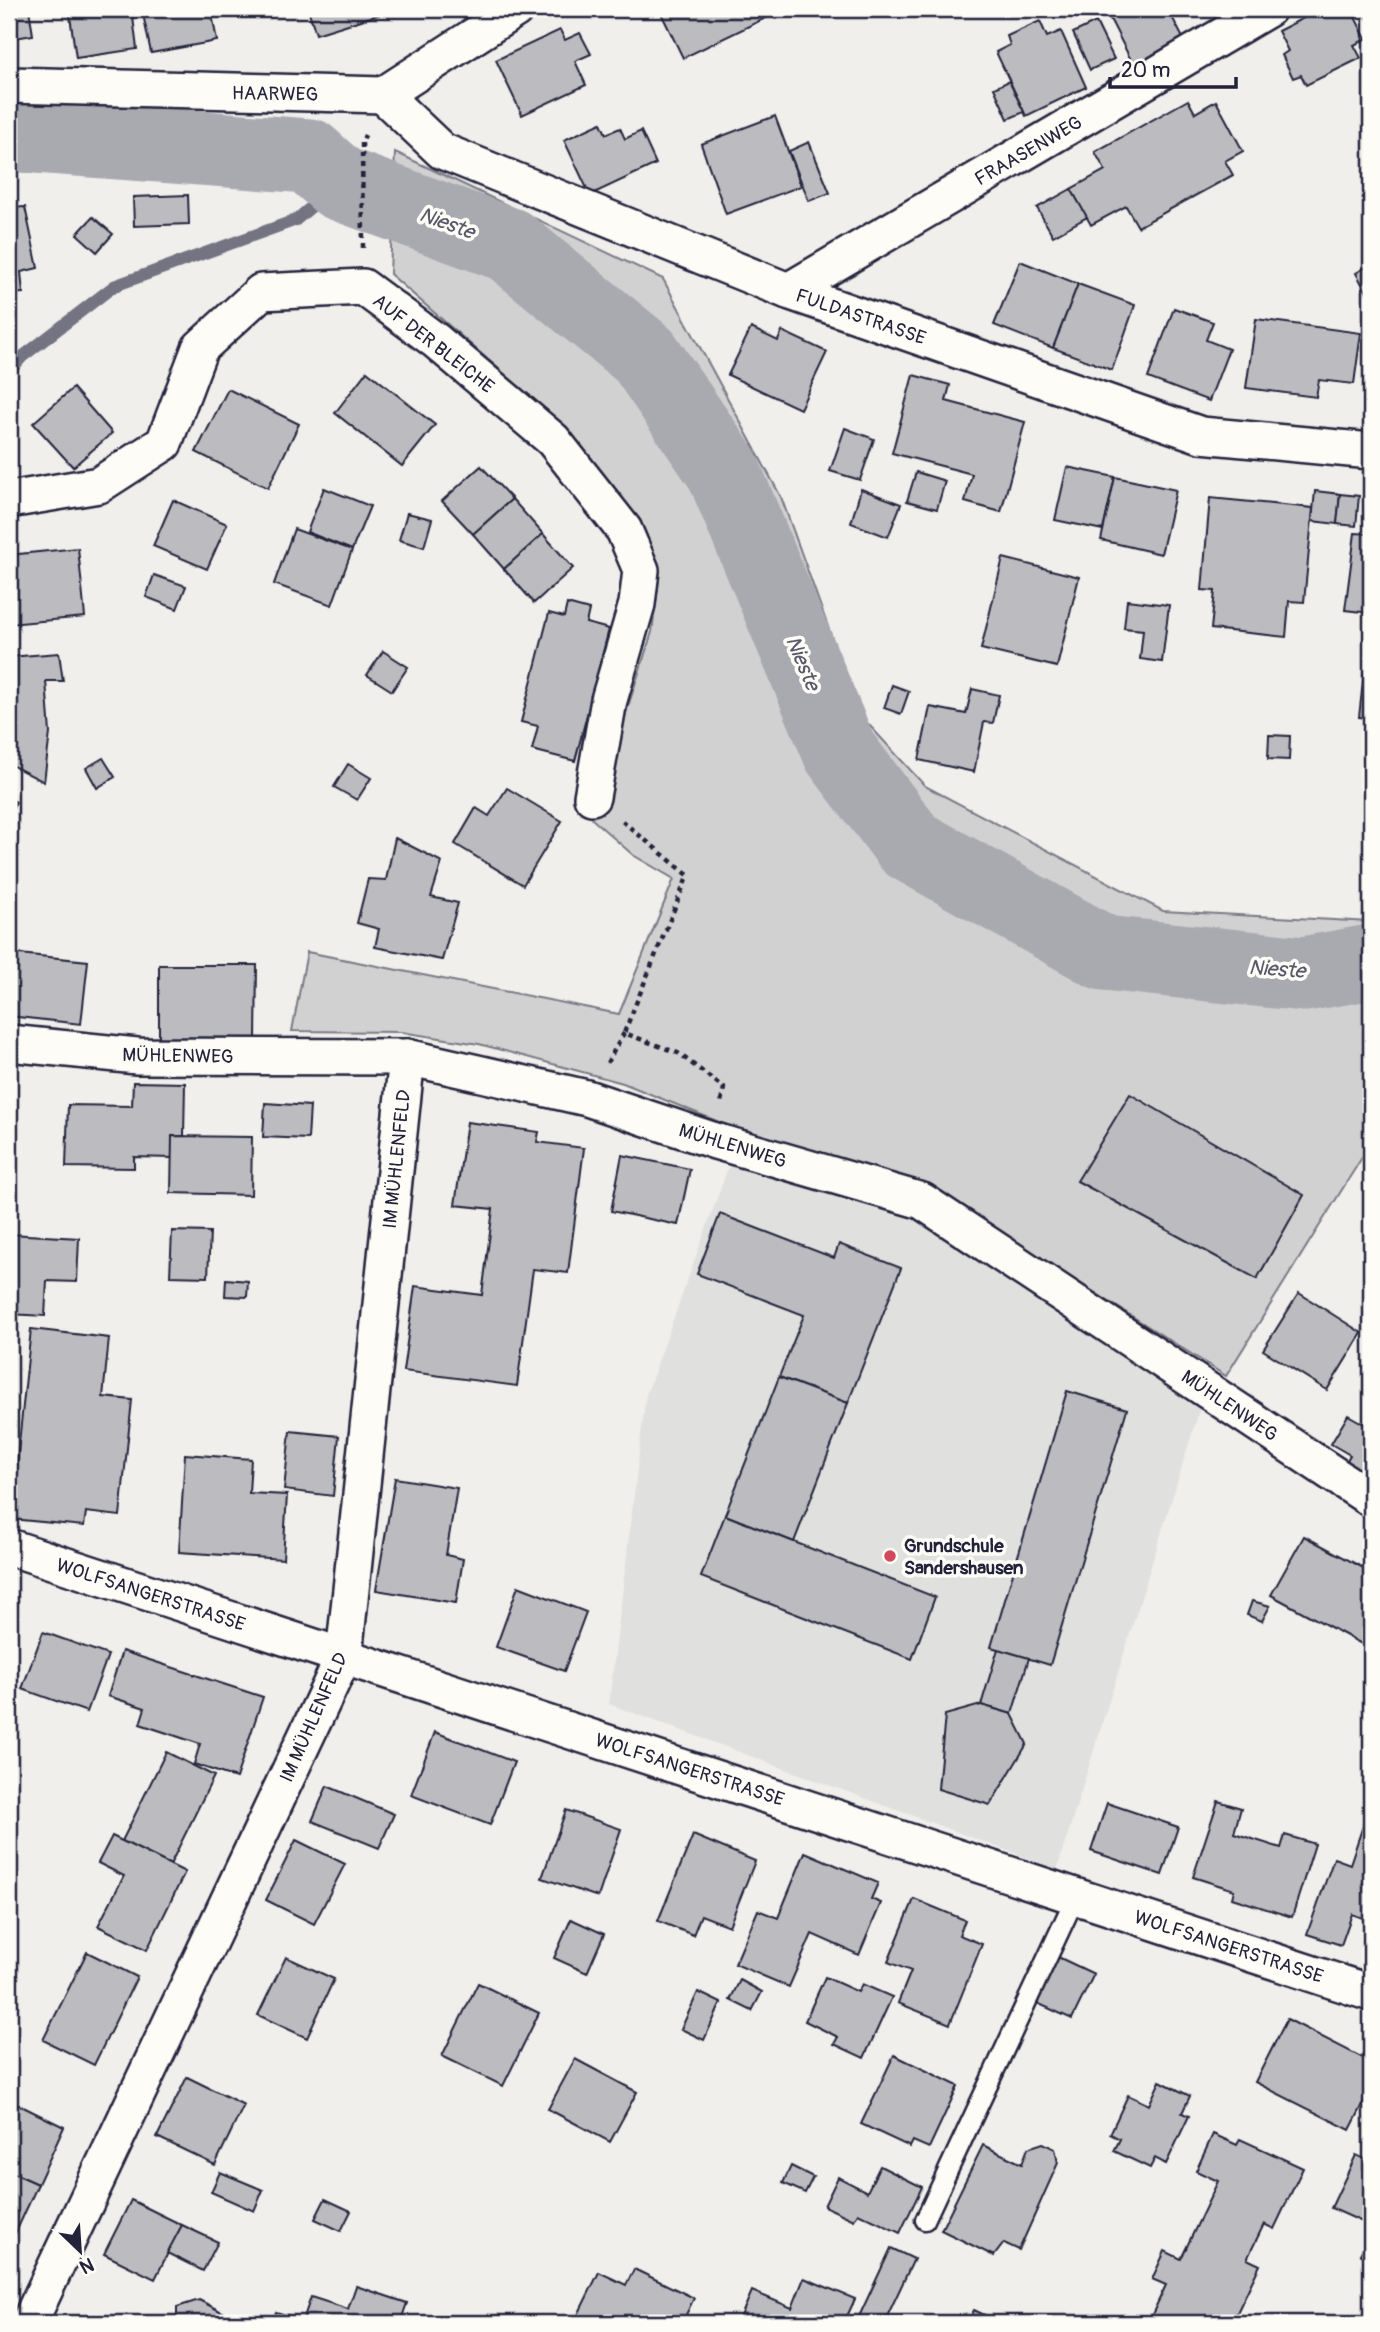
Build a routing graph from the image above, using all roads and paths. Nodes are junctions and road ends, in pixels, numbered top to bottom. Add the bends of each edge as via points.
1 (516, 9) edge
2 (1268, 9) edge
3 (9, 85) edge
4 (383, 95) junction
5 (362, 142) dead end
6 (363, 287) junction
7 (788, 291) junction
8 (1371, 451) edge
9 (9, 500) edge
10 (592, 797) joint
11 (624, 1034) junction
12 (9, 1043) edge
13 (613, 1050) dead end
14 (407, 1056) junction
15 (715, 1141) junction
16 (1371, 1499) edge
17 (9, 1548) edge
18 (344, 1656) junction
19 (1076, 1896) junction
20 (1371, 1993) edge
21 (925, 2220) dead end
22 (29, 2323) edge

1 - 4 street
2 - 7 street, FRAASENWEG
3 - 4 street, HAARWEG
4 - 7 street, FULDASTRASSE via 442,151
5 - 6 path
6 - 9 street, AUF DER BLEICHE via 261,292 200,348 163,443 99,485
6 - 10 street, AUF DER BLEICHE via 436,341 553,440 624,530 641,570 637,604 609,700
7 - 8 street, FULDASTRASSE via 1201,435
10 - 11 path via 688,875
11 - 13 path
11 - 15 path via 678,1053 724,1088
12 - 14 street, MÜHLENWEG via 136,1056
14 - 15 street, MÜHLENWEG via 587,1098
14 - 18 street, IM MÜHLENFELD
15 - 16 street, MÜHLENWEG via 922,1201
17 - 18 street, WOLFSANGERSTRASSE
18 - 19 street, WOLFSANGERSTRASSE
18 - 22 street, IM MÜHLENFELD
19 - 20 street, WOLFSANGERSTRASSE
19 - 21 lane

